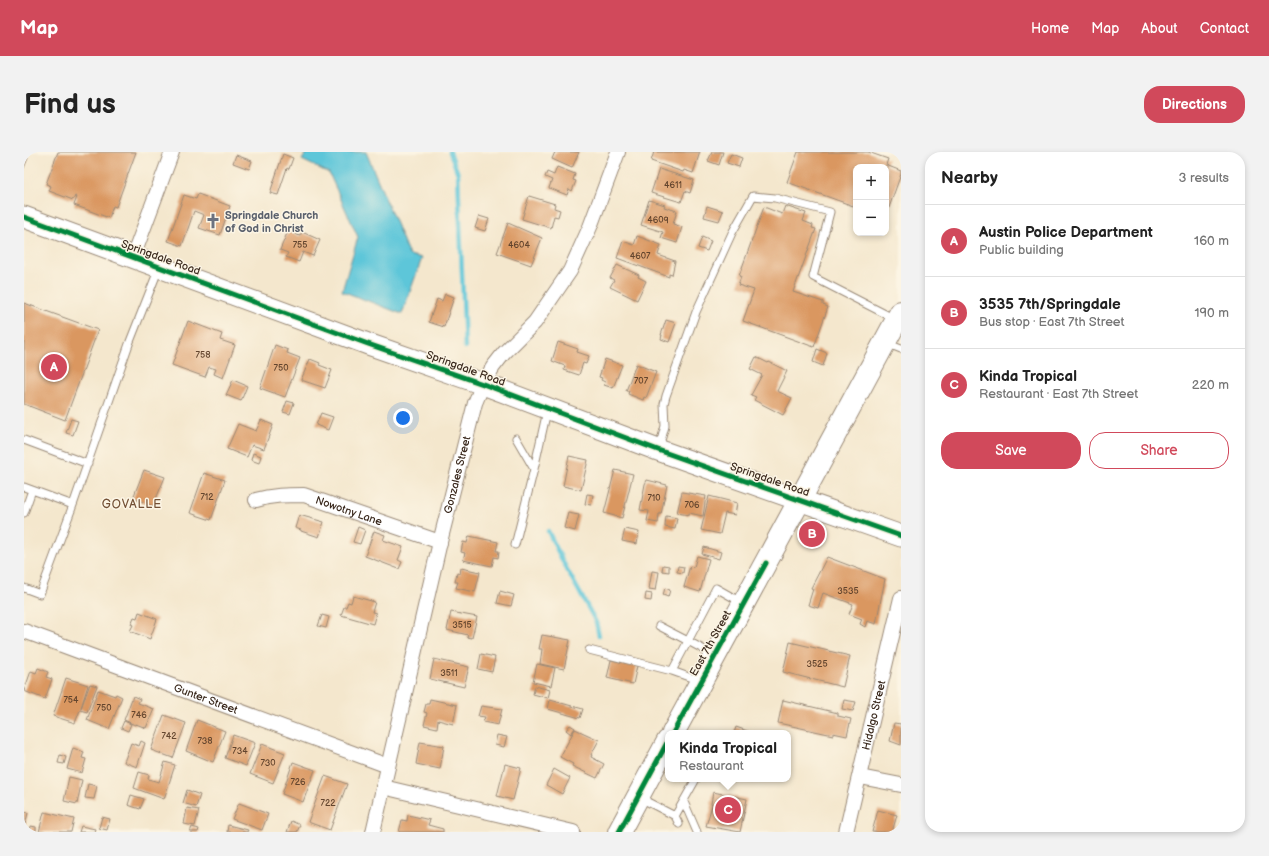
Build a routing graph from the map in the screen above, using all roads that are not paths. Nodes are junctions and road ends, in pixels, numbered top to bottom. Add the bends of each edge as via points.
1 (172, 152) edge
2 (618, 152) edge
3 (24, 217) edge
4 (133, 257) junction
5 (160, 267) junction
6 (899, 316) edge
7 (893, 346) edge
8 (483, 384) junction
9 (548, 409) junction
10 (516, 438) dead end
11 (24, 440) edge
12 (658, 450) junction
13 (88, 464) junction
14 (534, 469) junction
15 (24, 487) edge
16 (32, 490) junction
17 (256, 500) dead end
18 (800, 500) junction
19 (73, 505) junction
20 (24, 513) edge
21 (901, 536) edge
22 (440, 542) junction
23 (515, 545) dead end
24 (24, 588) edge
25 (901, 598) edge
26 (743, 603) junction
27 (659, 626) dead end
28 (24, 631) edge
29 (688, 641) junction
30 (589, 650) dead end
31 (715, 656) junction
32 (672, 671) junction
33 (701, 682) junction
34 (674, 730) edge
35 (665, 752) edge
36 (388, 766) junction
37 (860, 777) junction
38 (694, 782) edge
39 (901, 785) edge
40 (384, 787) junction
41 (638, 797) junction
42 (684, 802) junction
43 (675, 816) junction
44 (679, 824) dead end
45 (373, 832) edge
46 (573, 832) edge
47 (619, 832) edge
48 (697, 832) edge
49 (846, 832) edge

1 - 4 street
2 - 8 street, Gonzales Street via 590,227 570,271 535,322 504,353
3 - 4 main road, Springdale Road
4 - 5 main road, Springdale Road
5 - 8 main road, Springdale Road
5 - 13 lane via 129,344
6 - 7 main road, East 7th Street
6 - 12 lane via 813,277 830,212 775,198 753,196 732,233 696,312 666,396 665,426
7 - 18 main road, East 7th Street
8 - 9 main road, Springdale Road
8 - 22 street, Gonzales Street via 475,403
9 - 12 main road, Springdale Road
9 - 14 lane
10 - 14 lane
11 - 13 lane
12 - 18 main road, Springdale Road
13 - 19 lane
14 - 23 lane
15 - 16 lane
16 - 19 lane
16 - 20 lane
17 - 22 street, Nowotny Lane via 269,496 304,495
18 - 21 main road, Springdale Road
18 - 26 main road, East 7th Street
19 - 24 lane via 40,594
22 - 36 street, Gonzales Street
25 - 37 street, Hidalgo Street
26 - 29 lane via 716,588
26 - 31 main road, East 7th Street
27 - 29 lane
28 - 36 street, Gunter Street
29 - 31 lane
29 - 32 lane
30 - 32 lane
31 - 33 main road, East 7th Street
32 - 33 lane
33 - 34 main road, East 7th Street
35 - 41 main road
36 - 40 street, Gonzales Street
37 - 39 street
37 - 49 street, Hidalgo Street
38 - 42 lane
40 - 45 street, Gonzales Street
40 - 46 street
41 - 43 lane
41 - 47 main road
42 - 43 lane
42 - 48 lane
43 - 44 lane

